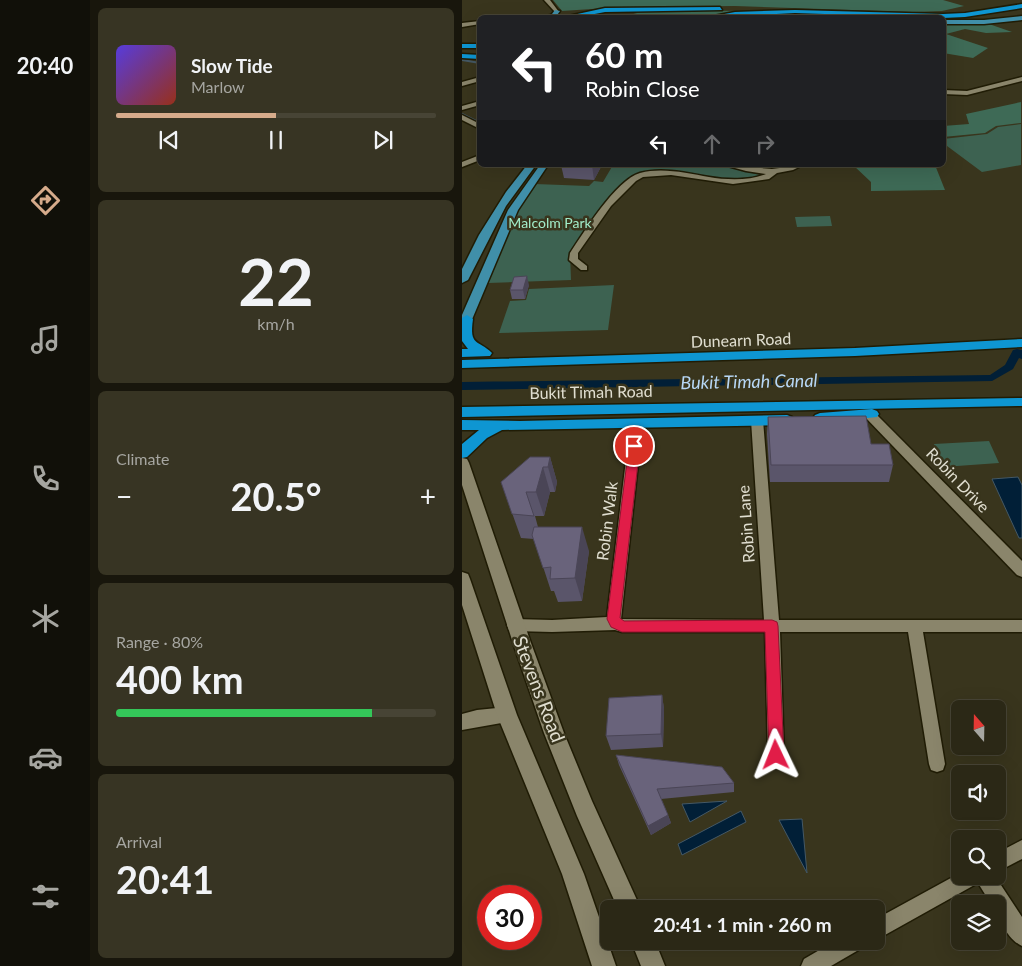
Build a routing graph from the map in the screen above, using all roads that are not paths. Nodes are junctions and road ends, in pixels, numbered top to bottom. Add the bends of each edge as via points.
1 (547, 0) edge
2 (1022, 4) edge
3 (1022, 12) edge
4 (866, 14) junction
5 (556, 15) edge
6 (588, 15) edge
7 (631, 15) edge
8 (730, 15) edge
9 (904, 15) edge
10 (946, 16) edge
11 (1022, 18) edge
12 (946, 21) edge
13 (946, 21) edge
14 (477, 22) edge
15 (462, 25) edge
16 (462, 44) edge
17 (477, 45) edge
18 (462, 51) edge
19 (477, 51) edge
20 (462, 56) edge
21 (477, 57) edge
22 (1022, 79) edge
23 (477, 80) edge
24 (462, 84) edge
25 (946, 92) edge
26 (477, 103) edge
27 (462, 108) edge
28 (462, 117) edge
29 (477, 125) edge
30 (477, 158) edge
31 (462, 166) edge
32 (530, 167) edge
33 (543, 167) edge
34 (737, 167) edge
35 (791, 167) edge
36 (775, 171) junction
37 (584, 268) dead end
38 (462, 280) edge
39 (465, 324) edge
40 (1022, 343) edge
41 (945, 346) junction
42 (462, 353) edge
43 (488, 353) junction
44 (462, 364) edge
45 (1022, 402) edge
46 (934, 403) junction
47 (462, 412) edge
48 (869, 414) junction
49 (757, 420) junction
50 (639, 423) junction
51 (462, 426) edge
52 (501, 426) junction
53 (462, 453) edge
54 (462, 463) edge
55 (1022, 571) edge
56 (462, 578) edge
57 (616, 623) junction
58 (514, 625) junction
59 (914, 625) junction
60 (772, 626) junction
61 (1022, 626) edge
62 (507, 715) junction
63 (462, 722) edge
64 (776, 755) dead end
65 (937, 764) dead end
66 (1022, 849) edge
67 (1006, 858) edge
68 (956, 885) edge
69 (990, 885) edge
70 (626, 900) edge
71 (885, 925) edge
72 (1022, 936) edge
73 (839, 950) edge
74 (604, 966) edge
75 (810, 966) edge

1 - 5 main road
2 - 10 highway
3 - 12 highway
4 - 5 highway via 814,10 631,9
4 - 8 highway via 754,12
4 - 9 highway
6 - 7 highway via 611,11
11 - 13 main road
14 - 15 street
16 - 17 highway
18 - 19 highway
20 - 21 highway
22 - 25 street via 967,93
23 - 24 street
26 - 27 street
28 - 29 street
30 - 31 street
32 - 38 main road via 497,210
33 - 39 main road via 513,210
34 - 36 street
35 - 36 street
36 - 37 street via 766,177 733,182 671,172 642,174 608,204 574,253 573,260
39 - 43 highway via 470,346
40 - 41 highway, Dunearn Road
41 - 43 highway via 821,345
41 - 44 highway, Dunearn Road via 787,355
42 - 43 highway
45 - 46 highway, Bukit Timah Road
46 - 47 highway, Bukit Timah Road
46 - 48 highway via 918,409
48 - 49 highway
48 - 55 street, Robin Drive
49 - 50 highway
49 - 60 street, Robin Lane
50 - 52 highway
50 - 57 street, Robin Walk via 636,427
51 - 52 highway
52 - 53 highway via 484,432
54 - 58 main road, Stevens Road
56 - 62 main road, Stevens Road
57 - 58 street
57 - 60 street via 622,626
58 - 70 main road, Stevens Road via 590,822
59 - 60 street
59 - 61 street
59 - 65 street
60 - 64 street, Robin Lane
62 - 63 street
62 - 74 main road, Stevens Road via 573,874
66 - 67 street
68 - 71 street
69 - 72 street
73 - 75 street

